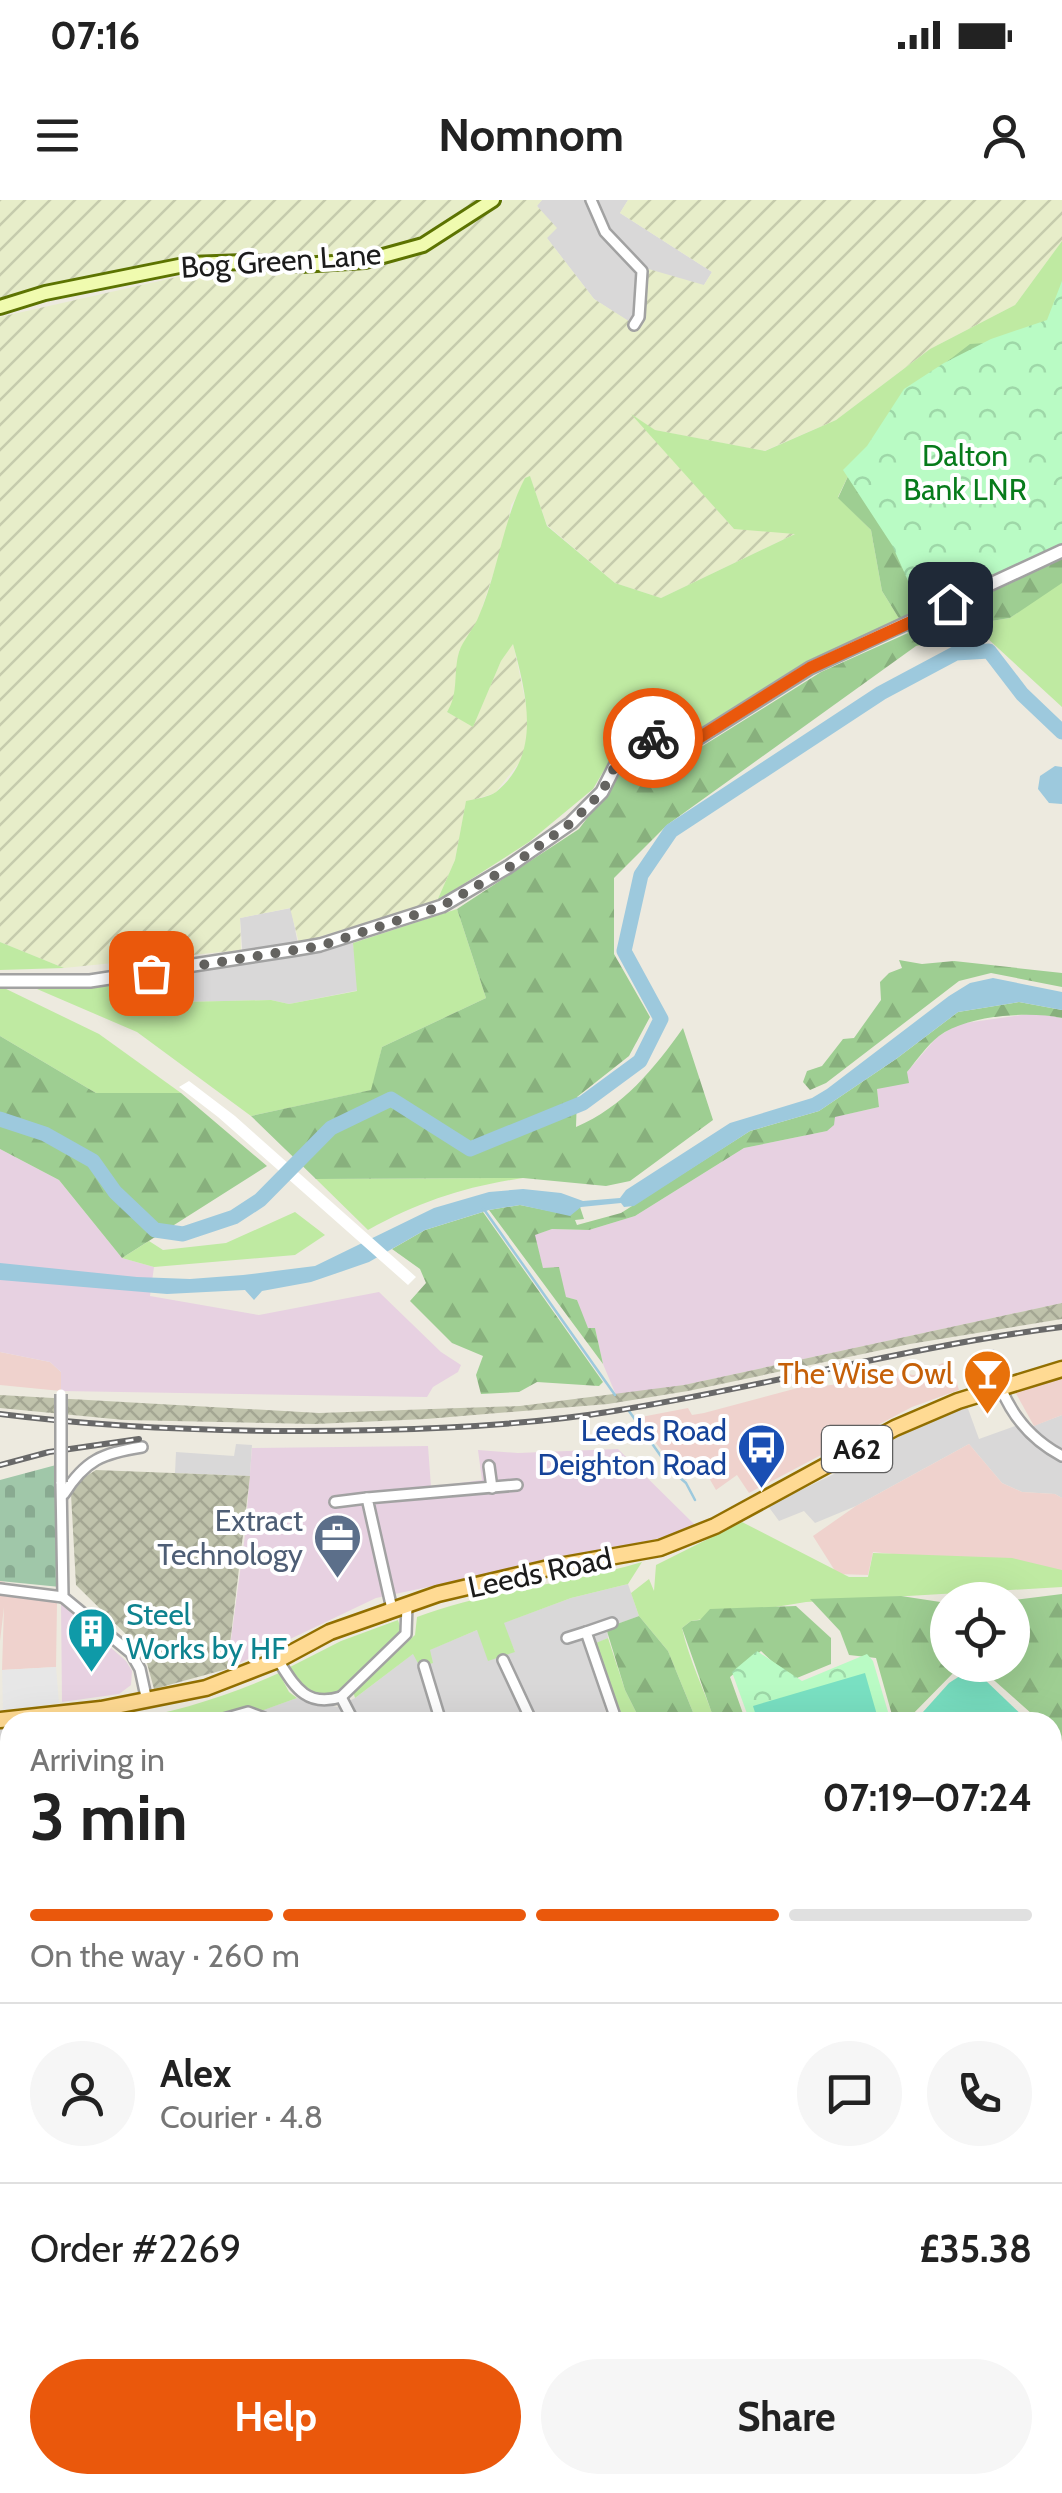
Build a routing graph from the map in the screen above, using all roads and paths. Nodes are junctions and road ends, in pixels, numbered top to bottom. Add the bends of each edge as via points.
1 (493, 200) edge
2 (591, 200) edge
3 (0, 307) edge
4 (634, 325) dead end
5 (1062, 551) edge
6 (0, 981) edge
7 (1062, 1369) edge
8 (1001, 1388) junction
9 (62, 1394) dead end
10 (142, 1446) dead end
11 (1062, 1456) edge
12 (489, 1466) dead end
13 (517, 1485) dead end
14 (492, 1488) junction
15 (62, 1497) junction
16 (367, 1498) junction
17 (335, 1502) dead end
18 (0, 1589) edge
19 (63, 1597) junction
20 (399, 1607) junction
21 (612, 1623) dead end
22 (586, 1632) junction
23 (568, 1638) dead end
24 (278, 1660) junction
25 (503, 1660) dead end
26 (424, 1666) dead end
27 (341, 1696) junction
28 (147, 1701) junction
29 (62, 1712) edge
30 (349, 1712) edge
31 (439, 1712) edge
32 (527, 1712) edge
33 (614, 1712) edge

1 - 3 main road, Bog Green Lane via 422,246 366,261 189,264
2 - 4 street via 605,232 642,271
5 - 6 street via 810,668 694,741 638,733 602,792 571,823 442,906 320,946 90,981
7 - 8 main road, Leeds Road / A62
8 - 11 street via 1036,1440
8 - 20 main road, Leeds Road / A62 via 895,1428 716,1526 660,1548
9 - 15 street, bridge
10 - 15 street via 93,1461
12 - 14 street
13 - 14 street
14 - 16 street
15 - 19 street
16 - 17 street
16 - 20 street
18 - 19 street
19 - 28 street via 132,1653
20 - 24 main road, Leeds Road / A62
20 - 27 street via 406,1634
21 - 22 street
22 - 23 street
22 - 33 street
24 - 27 street via 303,1694 320,1700
24 - 28 main road, Leeds Road / A62 via 206,1688
25 - 32 street
26 - 31 street via 434,1680
27 - 30 street
28 - 29 main road, Leeds Road / A62

